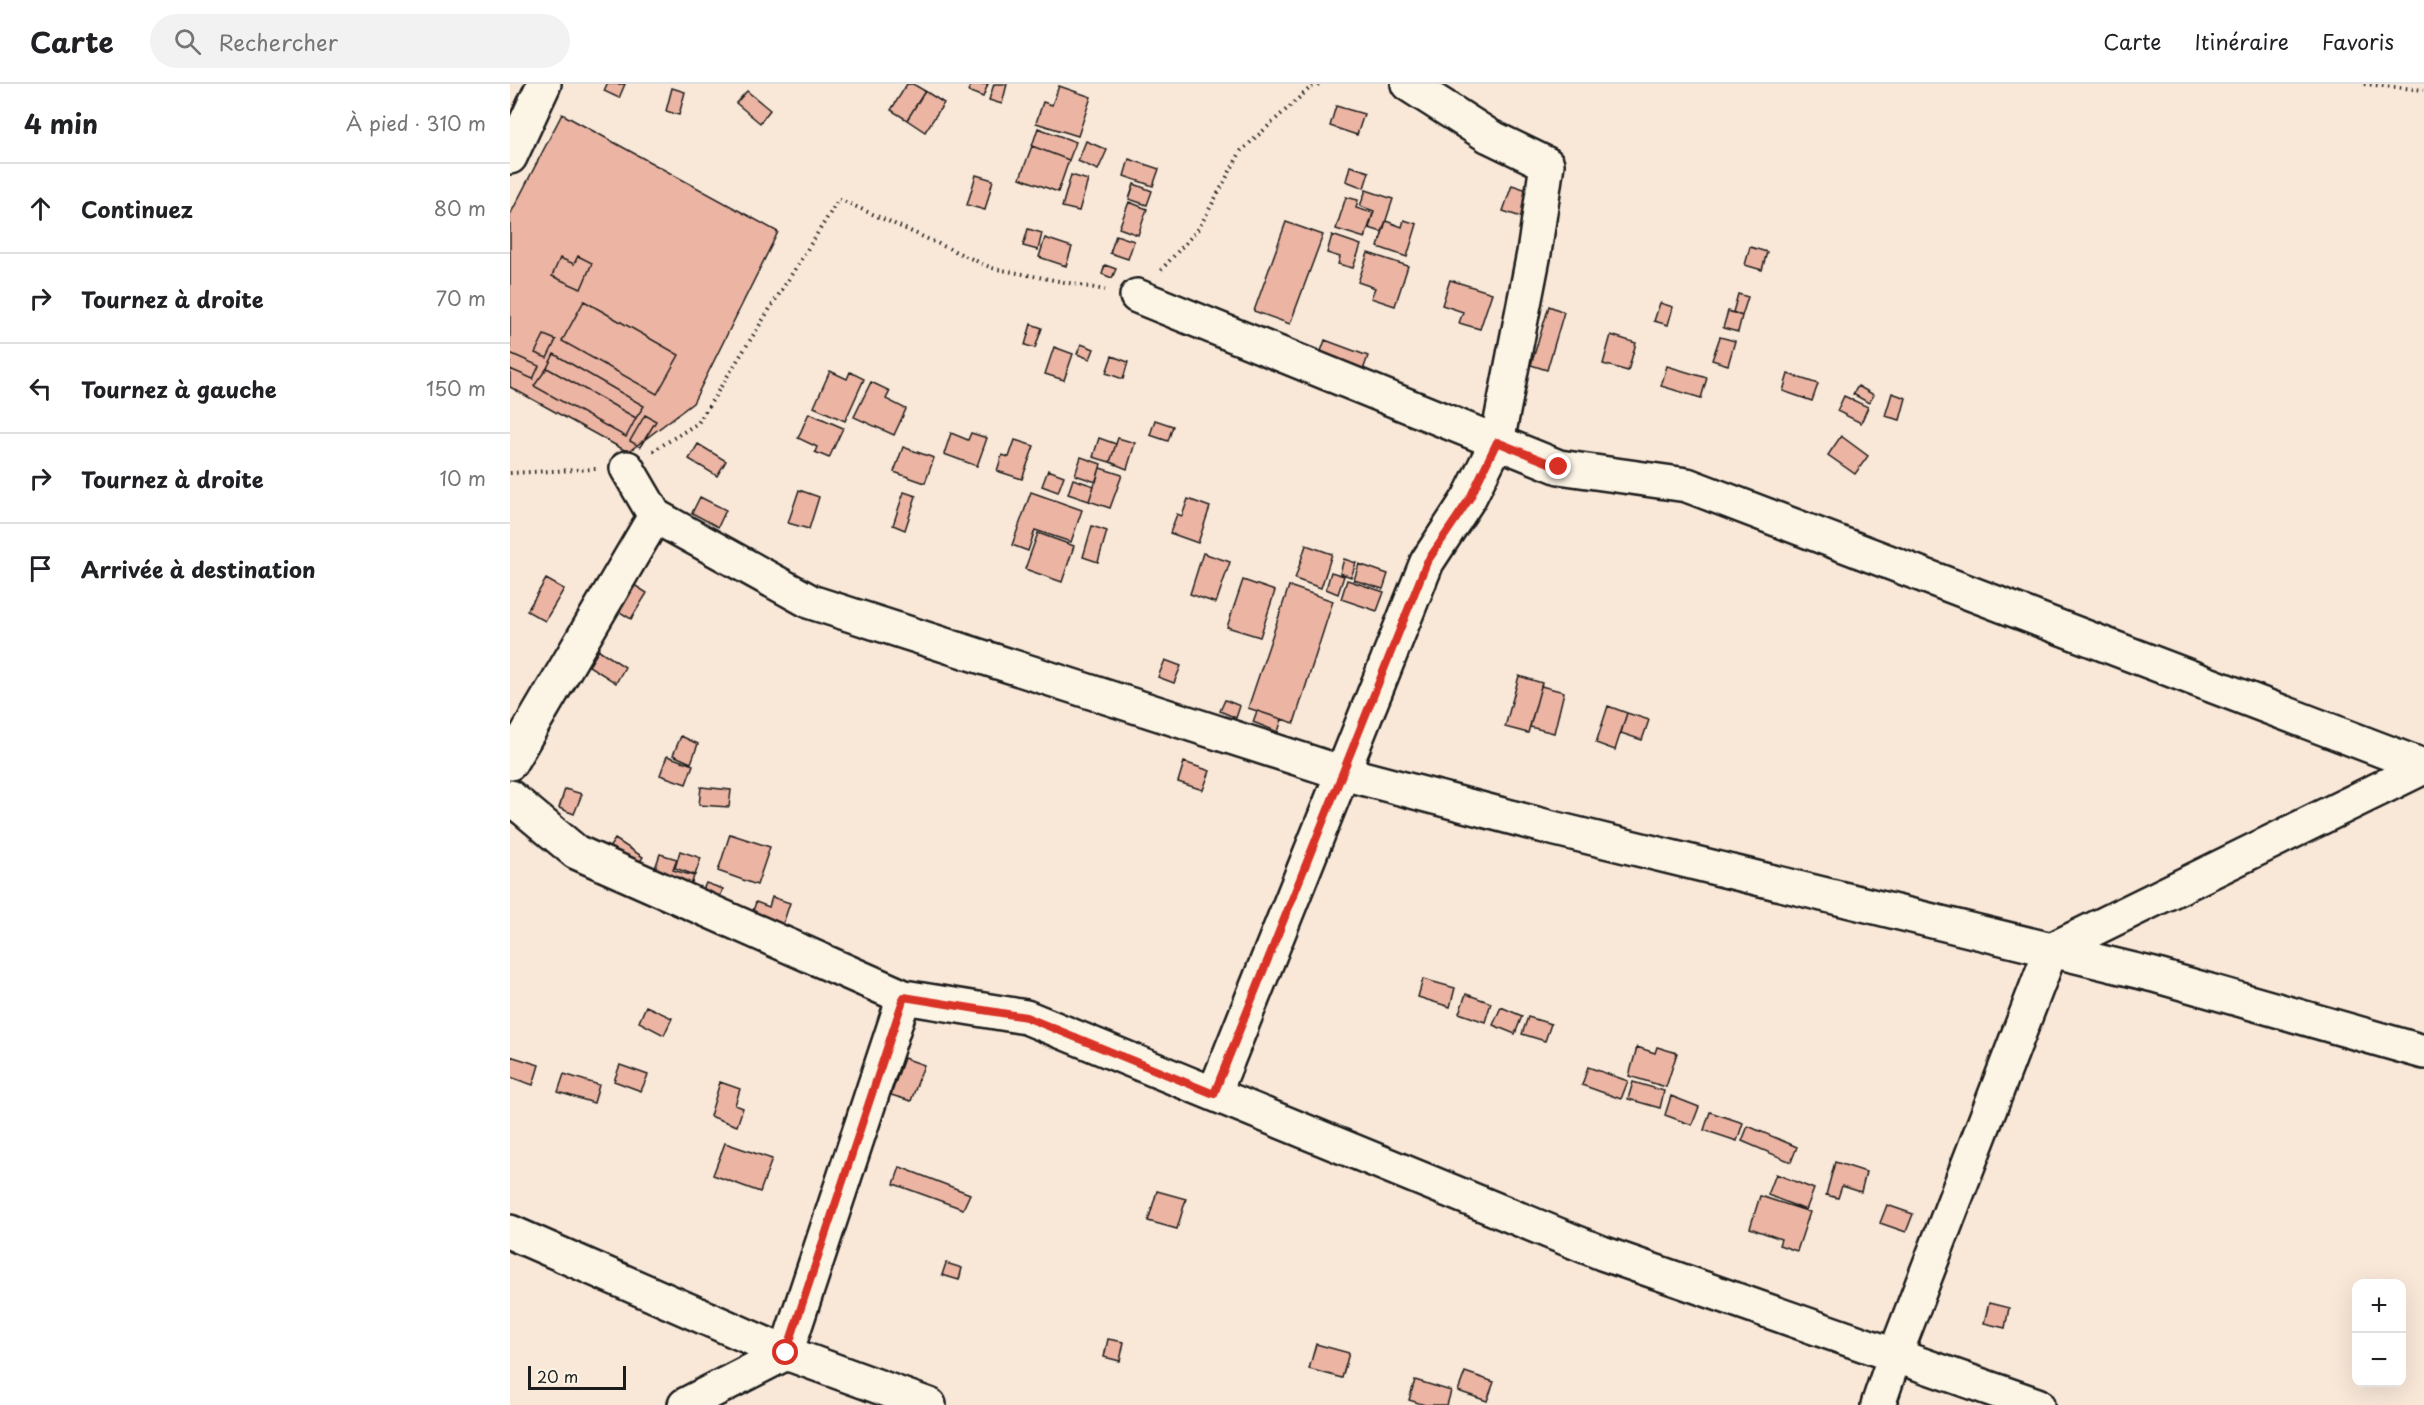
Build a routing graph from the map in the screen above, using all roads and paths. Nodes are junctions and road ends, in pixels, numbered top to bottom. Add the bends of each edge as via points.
1 (544, 84) edge
2 (1320, 84) edge
3 (1408, 84) edge
4 (2364, 84) edge
5 (2424, 90) edge
6 (510, 157) edge
7 (1137, 296) junction
8 (1497, 442) junction
9 (627, 468) junction
10 (510, 473) edge
11 (655, 516) junction
12 (510, 763) edge
13 (2424, 766) edge
14 (1343, 773) junction
15 (510, 797) edge
16 (2051, 950) junction
17 (904, 997) junction
18 (2424, 1052) edge
19 (1214, 1094) junction
20 (510, 1232) edge
21 (786, 1353) junction
22 (1895, 1355) junction
23 (685, 1405) edge
24 (929, 1405) edge
25 (1878, 1405) edge
26 (2037, 1405) edge

1 - 6 street
2 - 7 path via 1311,87 1241,151 1199,228
3 - 8 street via 1489,136 1547,164
4 - 5 path
7 - 8 street
7 - 9 path via 992,268 839,199 698,423
8 - 13 street via 1559,467 1687,485
8 - 14 street via 1470,498 1427,562
9 - 10 path
9 - 11 street
11 - 12 street
11 - 14 street via 811,602
13 - 16 street
14 - 16 street
14 - 19 street
15 - 17 street via 576,852
16 - 18 street via 2154,975
16 - 22 street
17 - 19 street via 1026,1017
17 - 21 street
19 - 22 street via 1602,1253
20 - 21 street
21 - 23 street
21 - 24 street
22 - 25 street
22 - 26 street

